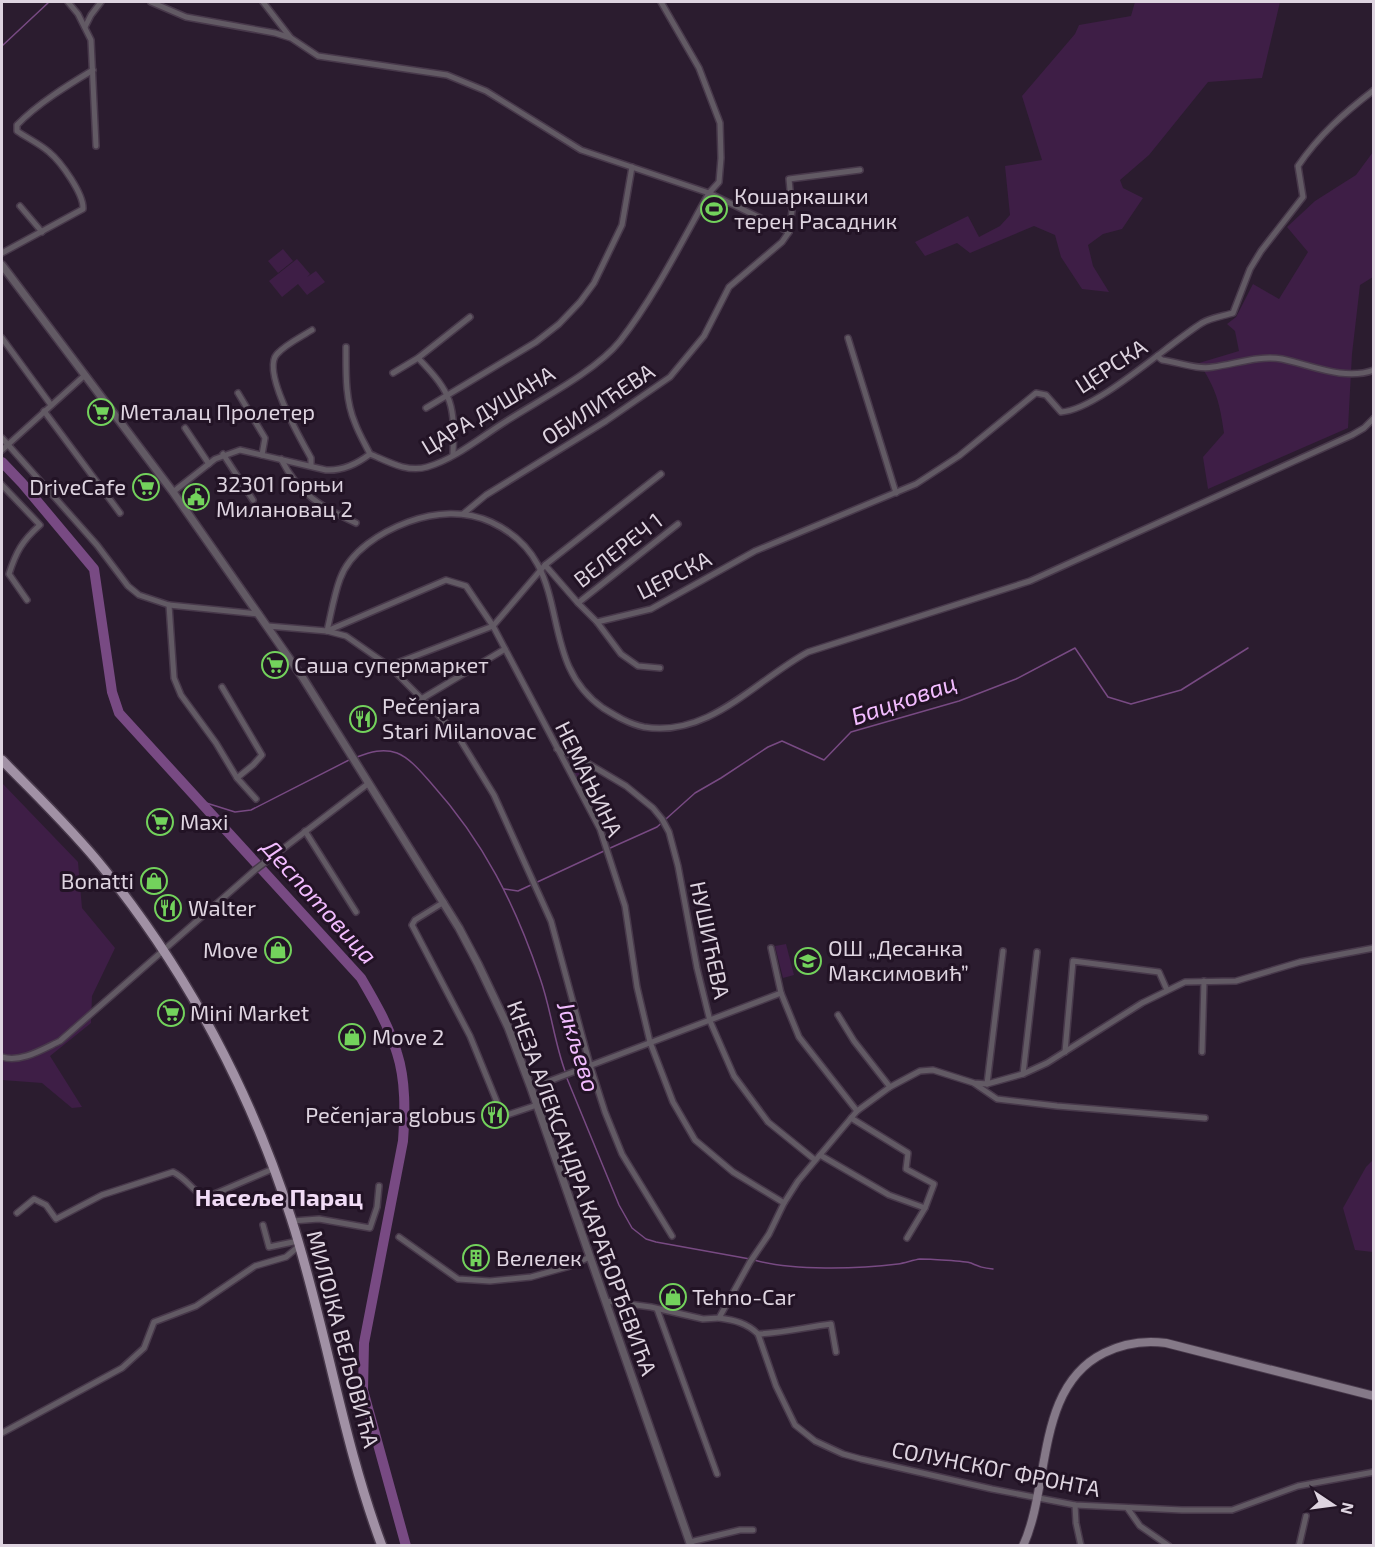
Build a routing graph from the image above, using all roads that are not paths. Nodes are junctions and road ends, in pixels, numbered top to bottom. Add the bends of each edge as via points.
1 (68, 2) edge
2 (101, 2) edge
3 (150, 2) edge
4 (263, 2) edge
5 (661, 2) edge
6 (86, 27) junction
7 (291, 38) junction
8 (93, 70) junction
9 (1374, 90) edge
10 (96, 146) dead end
11 (632, 167) junction
12 (860, 170) dead end
13 (709, 193) junction
14 (20, 206) dead end
15 (42, 232) junction
16 (789, 232) junction
17 (2, 253) edge
18 (2, 265) edge
19 (470, 317) dead end
20 (312, 330) dead end
21 (2, 338) edge
22 (849, 338) dead end
23 (345, 347) dead end
24 (1157, 356) junction
25 (418, 358) junction
26 (1374, 370) edge
27 (393, 373) dead end
28 (85, 375) junction
29 (238, 393) dead end
30 (448, 395) junction
31 (51, 405) junction
32 (426, 408) dead end
33 (44, 411) junction
34 (1374, 418) edge
35 (185, 428) dead end
36 (2, 438) edge
37 (4, 448) edge
38 (223, 454) junction
39 (370, 454) junction
40 (262, 455) junction
41 (453, 455) junction
42 (281, 459) junction
43 (209, 464) junction
44 (311, 466) junction
45 (661, 474) dead end
46 (2, 485) edge
47 (173, 492) junction
48 (896, 493) junction
49 (253, 500) dead end
50 (120, 513) dead end
51 (463, 514) junction
52 (356, 523) dead end
53 (678, 524) dead end
54 (543, 566) junction
55 (27, 600) dead end
56 (578, 603) junction
57 (169, 605) junction
58 (259, 614) junction
59 (597, 622) junction
60 (268, 626) junction
61 (493, 626) junction
62 (327, 632) junction
63 (505, 649) junction
64 (389, 666) junction
65 (660, 668) dead end
66 (222, 687) dead end
67 (423, 698) junction
68 (557, 749) junction
69 (2, 760) edge
70 (237, 777) junction
71 (369, 783) junction
72 (256, 799) dead end
73 (305, 831) junction
74 (444, 902) junction
75 (356, 912) dead end
76 (771, 948) dead end
77 (1374, 948) edge
78 (164, 949) junction
79 (1003, 951) dead end
80 (1037, 952) dead end
81 (1204, 981) junction
82 (1167, 990) junction
83 (781, 993) junction
84 (838, 1015) dead end
85 (710, 1021) junction
86 (650, 1042) junction
87 (1065, 1052) junction
88 (1202, 1052) dead end
89 (2, 1057) edge
90 (590, 1065) junction
91 (1023, 1074) junction
92 (974, 1083) junction
93 (987, 1084) junction
94 (890, 1087) junction
95 (531, 1088) junction
96 (537, 1105) junction
97 (857, 1111) junction
98 (851, 1118) junction
99 (1205, 1118) dead end
100 (817, 1158) junction
101 (275, 1168) junction
102 (379, 1186) dead end
103 (784, 1203) junction
104 (925, 1208) junction
105 (17, 1213) dead end
106 (292, 1221) junction
107 (263, 1225) dead end
108 (672, 1236) dead end
109 (399, 1237) dead end
110 (907, 1238) dead end
111 (298, 1244) junction
112 (590, 1257) junction
113 (606, 1301) junction
114 (657, 1309) junction
115 (719, 1318) junction
116 (758, 1334) junction
117 (836, 1352) dead end
118 (1374, 1396) edge
119 (2, 1433) edge
120 (1374, 1472) edge
121 (717, 1474) dead end
122 (1036, 1498) junction
123 (1075, 1505) junction
124 (1128, 1509) junction
125 (1306, 1516) dead end
126 (753, 1530) dead end
127 (691, 1544) edge
128 (382, 1545) edge
129 (1023, 1545) edge
130 (1081, 1545) edge
131 (1168, 1545) edge
132 (1299, 1545) edge

1 - 6 street
2 - 6 street
3 - 7 street via 186,17
4 - 7 street
5 - 13 street, ЦАРА ДУШАНА via 699,68 720,123 719,182
6 - 8 street
7 - 11 street via 318,56 447,75 486,91 581,150
8 - 10 street
8 - 15 street via 17,125 17,132 50,152 84,204 83,209
9 - 24 street, ЦЕРСКА via 1343,113 1298,166 1303,197 1250,269 1233,314 1204,322
11 - 13 street
11 - 30 street via 622,225 594,283 580,302 536,342
12 - 16 street via 789,179
13 - 16 street
13 - 41 street, ЦАРА ДУШАНА via 651,297 618,342 596,363
14 - 15 street
15 - 17 street
16 - 51 street, ОБИЛИЋЕВА via 782,243 729,287 704,336 670,377 486,495
18 - 28 street, КНЕЗА АЛЕКСАНДРА КАРАЂОРЂЕВИЋА
19 - 25 street
20 - 44 street via 276,355 273,364 279,392 311,458
21 - 31 street
22 - 48 street
23 - 39 street via 351,409
24 - 26 street via 1210,368 1269,358 1352,373
24 - 48 street, ЦЕРСКА via 1095,399 1067,411 1061,412 1046,395 1036,393 942,468
25 - 27 street
25 - 30 street
28 - 31 street
28 - 47 street, КНЕЗА АЛЕКСАНДРА КАРАЂОРЂЕВИЋА
29 - 40 street via 266,438
30 - 32 street
30 - 41 street via 454,426
31 - 33 street
33 - 37 street
33 - 50 street
34 - 54 street via 1352,435 1030,581 808,652 721,710 675,728 628,722 582,689 563,654
35 - 43 street
36 - 37 street
37 - 57 street via 97,545 129,586 139,595
38 - 40 street via 240,450
38 - 43 street
38 - 49 street
39 - 41 street, ЦАРА ДУШАНА via 413,468 426,468
39 - 44 street via 337,470
40 - 42 street
42 - 44 street
42 - 52 street via 313,500
43 - 47 street
45 - 54 street
46 - 55 street via 40,525 24,539 9,574
47 - 58 street, КНЕЗА АЛЕКСАНДРА КАРАЂОРЂЕВИЋА
48 - 59 street, ЦЕРСКА via 755,551 651,609
51 - 54 street via 503,527 521,540
51 - 62 street via 421,517 376,538 348,563 340,578
53 - 56 street, ВЕЛЕРЕЧ 1
54 - 56 street
54 - 61 street
56 - 59 street
57 - 58 street
57 - 70 street via 177,687
58 - 60 street, КНЕЗА АЛЕКСАНДРА КАРАЂОРЂЕВИЋА
59 - 65 street via 621,654 638,666
60 - 62 street
60 - 71 street, КНЕЗА АЛЕКСАНДРА КАРАЂОРЂЕВИЋА
61 - 62 street, НЕМАЊИНА via 466,586 446,580
61 - 63 street, НЕМАЊИНА
61 - 64 street
62 - 64 street via 346,636
63 - 67 street
63 - 68 street, НЕМАЊИНА
64 - 67 street
66 - 70 street via 262,755
67 - 90 street via 456,734 494,795 533,880 551,921
68 - 85 street, НУШИЋЕВА via 626,786 647,802 666,826 684,892
68 - 86 street, НЕМАЊИНА via 600,829 625,906
69 - 78 main road, МИЛОЈКА ВЕЉОВИЋА via 98,861
70 - 72 street
71 - 73 street
71 - 74 street, КНЕЗА АЛЕКСАНДРА КАРАЂОРЂЕВИЋА
73 - 75 street
73 - 78 street
74 - 95 street, КНЕЗА АЛЕКСАНДРА КАРАЂОРЂЕВИЋА via 489,986
74 - 96 street via 412,925 470,1036 501,1112 507,1115
76 - 83 street
77 - 81 street via 1300,962 1236,981
78 - 89 street via 60,1041 31,1055
78 - 101 main road, МИЛОЈКА ВЕЉОВИЋА via 227,1061
79 - 93 street
80 - 91 street
81 - 82 street via 1185,982
81 - 88 street
82 - 87 street
82 - 87 street via 1159,972 1073,961
83 - 85 street
83 - 97 street via 799,1037
84 - 94 street
85 - 86 street
85 - 100 street, НУШИЋЕВА via 734,1076 768,1122
86 - 90 street
86 - 103 street, НЕМАЊИНА via 673,1102 696,1140 733,1172
87 - 91 street
90 - 95 street
90 - 108 street via 622,1154
91 - 93 street
92 - 93 street
92 - 94 street via 933,1070 920,1071
92 - 99 street via 997,1099
94 - 97 street
95 - 96 street, КНЕЗА АЛЕКСАНДРА КАРАЂОРЂЕВИЋА
96 - 112 street, КНЕЗА АЛЕКСАНДРА КАРАЂОРЂЕВИЋА
97 - 98 street
98 - 100 street
98 - 104 street via 908,1153 906,1169 934,1184
100 - 103 street
100 - 104 street, НУШИЋЕВА via 889,1196
101 - 105 street via 205,1198 184,1177 173,1172 102,1195 56,1220 45,1205 34,1199
101 - 106 main road, МИЛОЈКА ВЕЉОВИЋА
102 - 106 street via 378,1207 370,1228 319,1219
103 - 115 street
104 - 110 street
106 - 111 main road, МИЛОЈКА ВЕЉОВИЋА
107 - 111 street via 269,1247
109 - 112 street via 458,1279 490,1281 531,1276
111 - 119 street via 286,1257 255,1266 196,1306 154,1322 144,1348 122,1368
111 - 128 main road, МИЛОЈКА ВЕЉОВИЋА via 361,1482
112 - 113 street, КНЕЗА АЛЕКСАНДРА КАРАЂОРЂЕВИЋА
113 - 114 street
113 - 127 street, КНЕЗА АЛЕКСАНДРА КАРАЂОРЂЕВИЋА
114 - 115 street via 703,1319
114 - 121 street
115 - 116 street via 735,1320
116 - 117 street via 831,1324
116 - 122 street, СОЛУНСКОГ ФРОНТА via 795,1425 815,1441 843,1454
118 - 122 main road via 1174,1345 1145,1342 1118,1347 1083,1366 1065,1390 1057,1408
120 - 124 street, СОЛУНСКОГ ФРОНТА via 1298,1486 1232,1510
122 - 123 street, СОЛУНСКОГ ФРОНТА
122 - 129 main road
123 - 124 street, СОЛУНСКОГ ФРОНТА
123 - 130 street
124 - 131 street via 1140,1526
125 - 132 street
126 - 127 street

